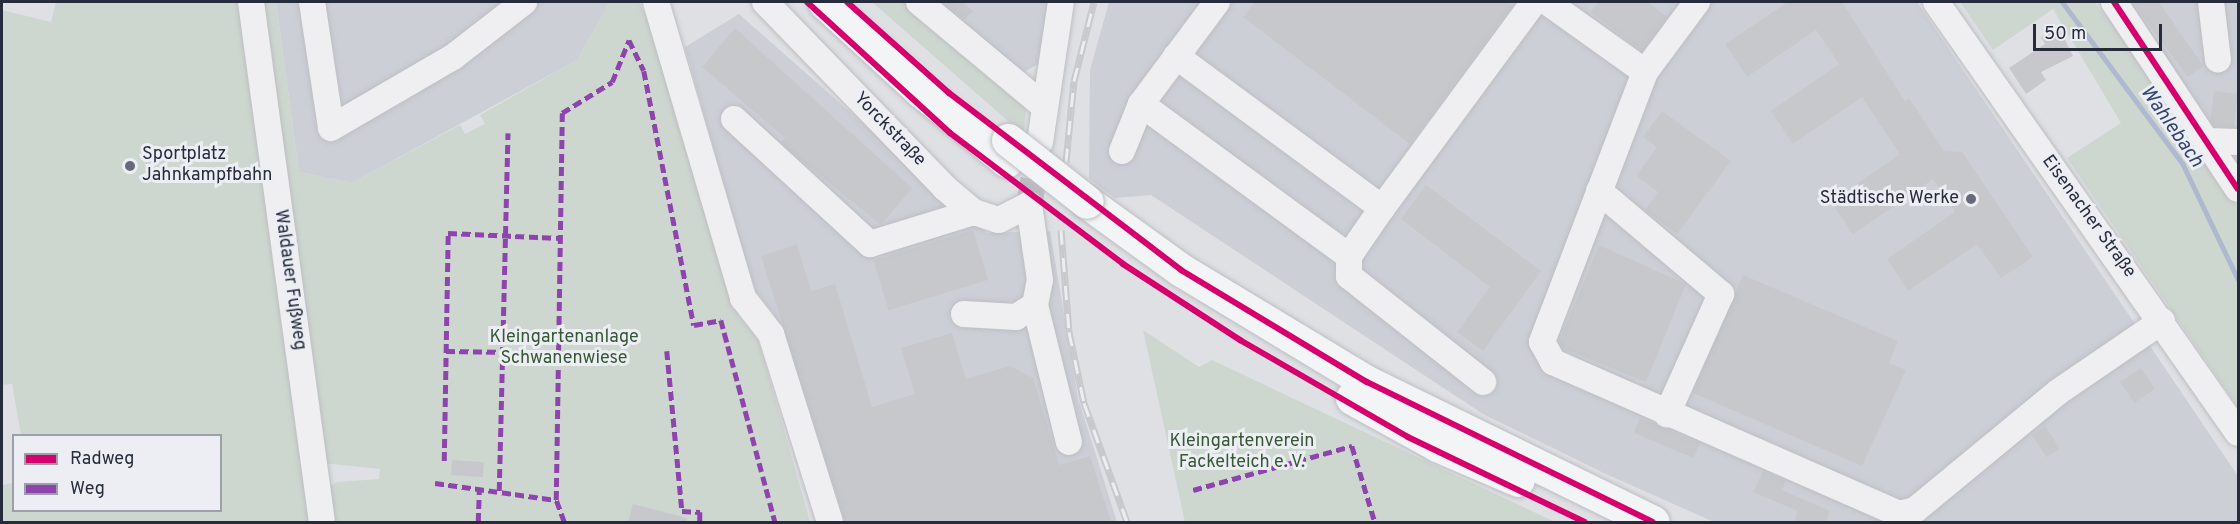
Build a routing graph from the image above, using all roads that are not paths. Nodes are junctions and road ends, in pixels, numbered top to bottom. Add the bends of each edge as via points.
1 (251, 2) edge
2 (312, 2) edge
3 (524, 2) edge
4 (656, 2) edge
5 (765, 2) edge
6 (824, 2) edge
7 (847, 2) edge
8 (920, 2) edge
9 (1061, 2) edge
10 (1217, 2) edge
11 (1534, 2) edge
12 (1547, 2) edge
13 (1697, 2) edge
14 (1936, 2) edge
15 (2114, 2) edge
16 (2211, 2) edge
17 (1176, 56) junction
18 (2218, 60) dead end
19 (1645, 72) junction
20 (1141, 104) junction
21 (1045, 107) junction
22 (734, 119) dead end
23 (2208, 141) junction
24 (2238, 141) edge
25 (1018, 148) junction
26 (1122, 151) dead end
27 (2238, 189) edge
28 (1599, 191) junction
29 (1382, 208) junction
30 (974, 212) junction
31 (1087, 212) junction
32 (1349, 256) junction
33 (1035, 305) junction
34 (964, 314) dead end
35 (2162, 321) junction
36 (1483, 382) dead end
37 (1667, 414) junction
38 (2238, 434) edge
39 (1069, 442) dead end
40 (322, 522) edge
41 (830, 522) edge
42 (1608, 522) edge
43 (1653, 522) edge

1 - 40 street, Waldauer Fußweg
2 - 3 street via 331,128 453,57
4 - 41 street via 743,297 771,334
5 - 30 street, Yorckstraße via 945,188
6 - 25 main road via 922,93
7 - 25 main road
8 - 21 street
9 - 21 street
10 - 17 street
11 - 29 street
12 - 19 street
13 - 19 street
14 - 35 street, Eisenacher Straße
15 - 23 street
16 - 18 street
17 - 20 street
17 - 29 street
19 - 28 street
20 - 26 street
20 - 32 street
21 - 25 street
22 - 30 street via 870,244
23 - 24 street
23 - 27 street
25 - 31 main road, bridge
28 - 37 street via 1721,294
28 - 37 street via 1542,342 1553,362
29 - 32 street
30 - 33 street, Yorckstraße via 999,220 1029,205 1040,280
31 - 42 main road via 1148,268 1327,385 1437,445
31 - 43 main road via 1367,382
32 - 36 street via 1349,276
33 - 34 street via 1016,317
33 - 39 street
35 - 37 street via 2058,392 1915,510 1899,514
35 - 38 street, Eisenacher Straße

